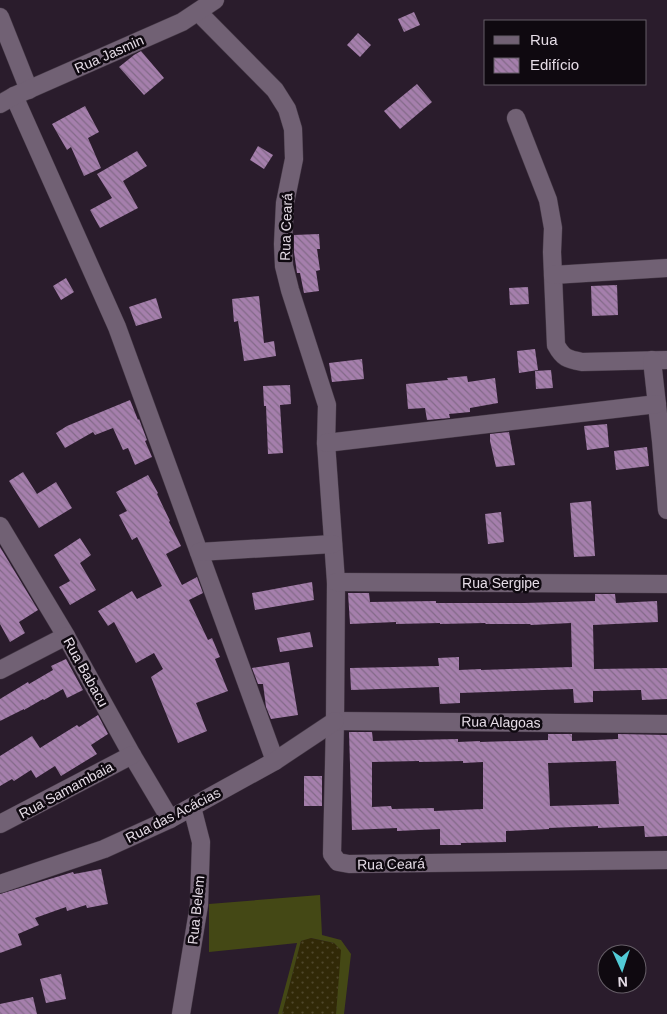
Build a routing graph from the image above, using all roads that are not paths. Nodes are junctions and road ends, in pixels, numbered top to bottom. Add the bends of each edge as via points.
1 (216, 0) edge
2 (198, 12) junction
3 (0, 17) edge
4 (14, 97) edge
5 (516, 118) dead end
6 (667, 268) edge
7 (553, 275) junction
8 (659, 360) edge
9 (657, 404) junction
10 (664, 441) edge
11 (326, 443) junction
12 (667, 510) edge
13 (0, 526) edge
14 (333, 544) junction
15 (199, 552) junction
16 (336, 582) junction
17 (667, 584) edge
18 (66, 636) junction
19 (0, 670) edge
20 (335, 721) junction
21 (667, 724) edge
22 (132, 755) junction
23 (275, 761) junction
24 (192, 807) junction
25 (170, 819) junction
26 (0, 824) edge
27 (667, 860) edge
28 (0, 884) edge
29 (179, 1014) edge

1 - 2 street, Rua Jasmin
2 - 4 street, Rua Jasmin
2 - 11 street, Rua Ceará via 275,90 291,122 294,159 285,203 284,266 327,405
3 - 4 street
4 - 15 street via 117,327
5 - 7 street via 548,200 553,228
6 - 7 street
7 - 8 street via 556,345 562,355 582,362
8 - 9 street
9 - 10 street
9 - 11 street
10 - 12 street
11 - 14 street, Rua Ceará
13 - 18 street, Rua Babacu
14 - 15 street
14 - 16 street, Rua Ceará
15 - 23 street
16 - 17 street, Rua Sergipe
16 - 20 street, Rua Ceará
18 - 19 street
18 - 22 street, Rua Babacu
20 - 21 street, Rua Alagoas
20 - 23 street, Rua das Acácias
20 - 27 street, Rua Ceará via 332,854 338,862
22 - 25 street, Rua Babacu
22 - 26 street, Rua Samambaia
23 - 24 street, Rua das Acácias
24 - 25 street, Rua das Acácias
24 - 29 street, Rua Belem via 201,842 199,905
25 - 28 street, Rua das Acácias via 104,849

